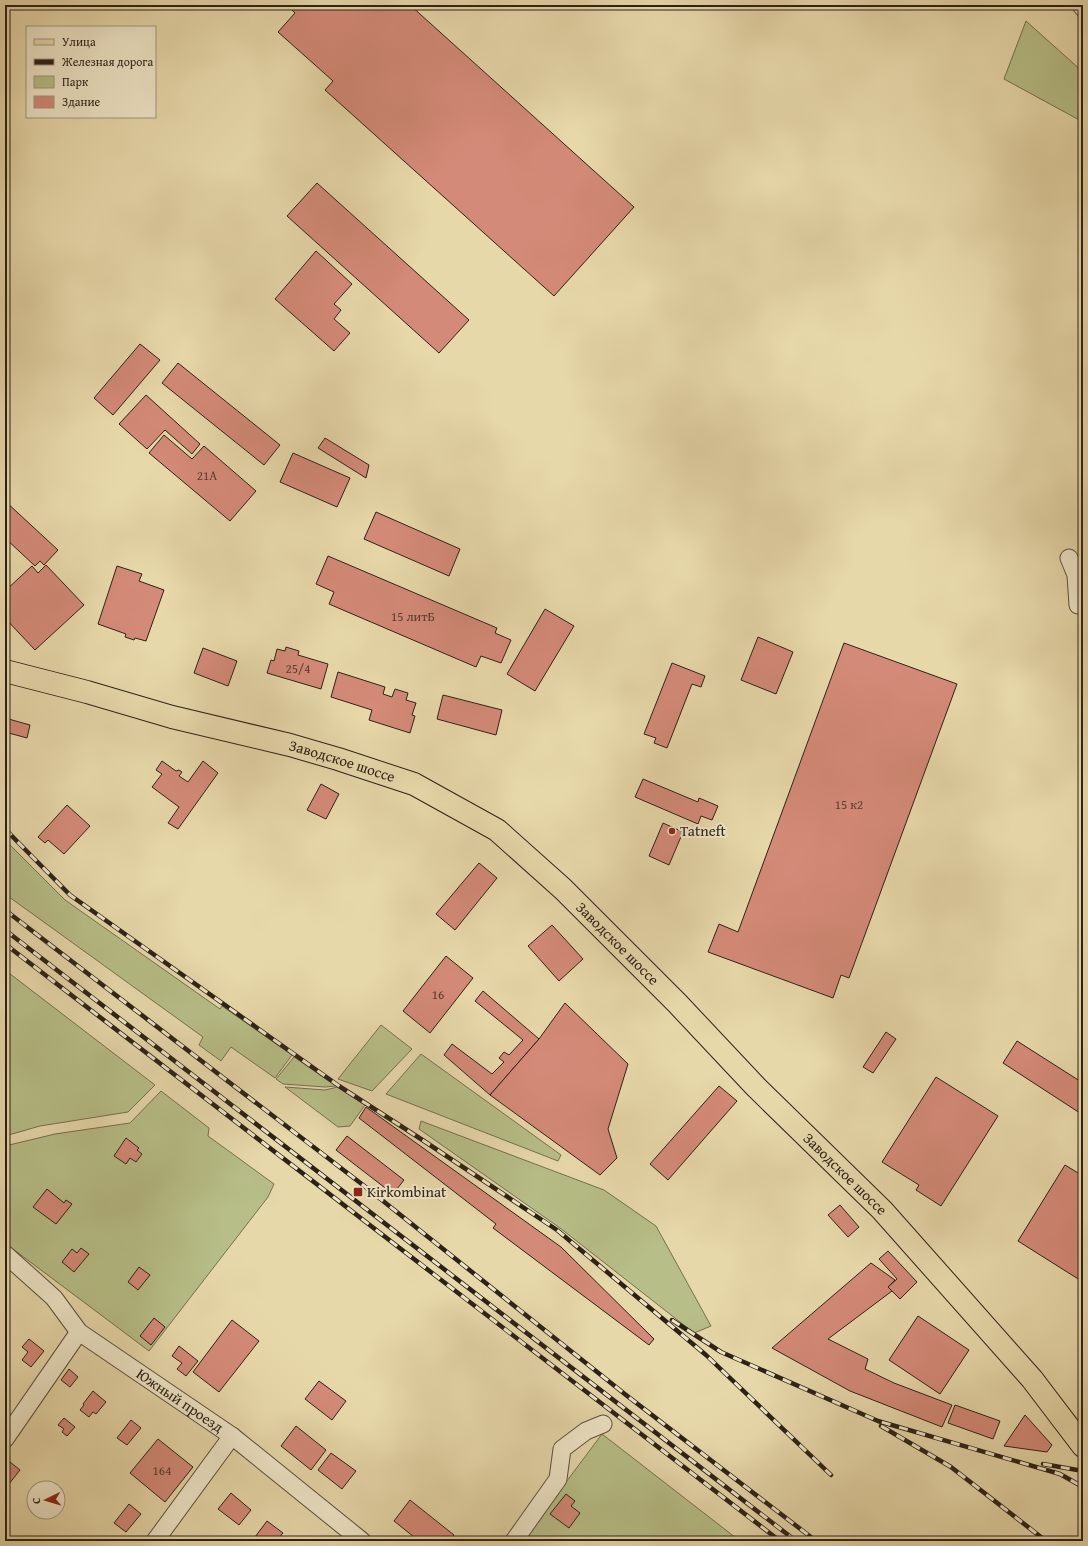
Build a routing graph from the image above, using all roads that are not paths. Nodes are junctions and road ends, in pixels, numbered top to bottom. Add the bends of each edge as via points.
1 (1080, 5) edge
2 (1083, 8) edge
3 (1069, 558) dead end
4 (1083, 604) edge
5 (5, 672) edge
6 (5, 1254) edge
7 (80, 1332) junction
8 (603, 1424) dead end
9 (232, 1436) junction
10 (5, 1439) edge
11 (1083, 1446) edge
12 (155, 1541) edge
13 (362, 1541) edge
14 (514, 1541) edge

1 - 2 street
3 - 4 street via 1076,575 1078,605
5 - 11 main road, Заводское шоссе via 338,759 414,784 497,830 562,889 677,1003 756,1087 882,1210 1032,1379
6 - 7 street, Южный проезд via 54,1298
7 - 9 street, Южный проезд
7 - 10 street
8 - 14 street via 586,1431 562,1449 558,1479
9 - 12 street
9 - 13 street, Южный проезд

